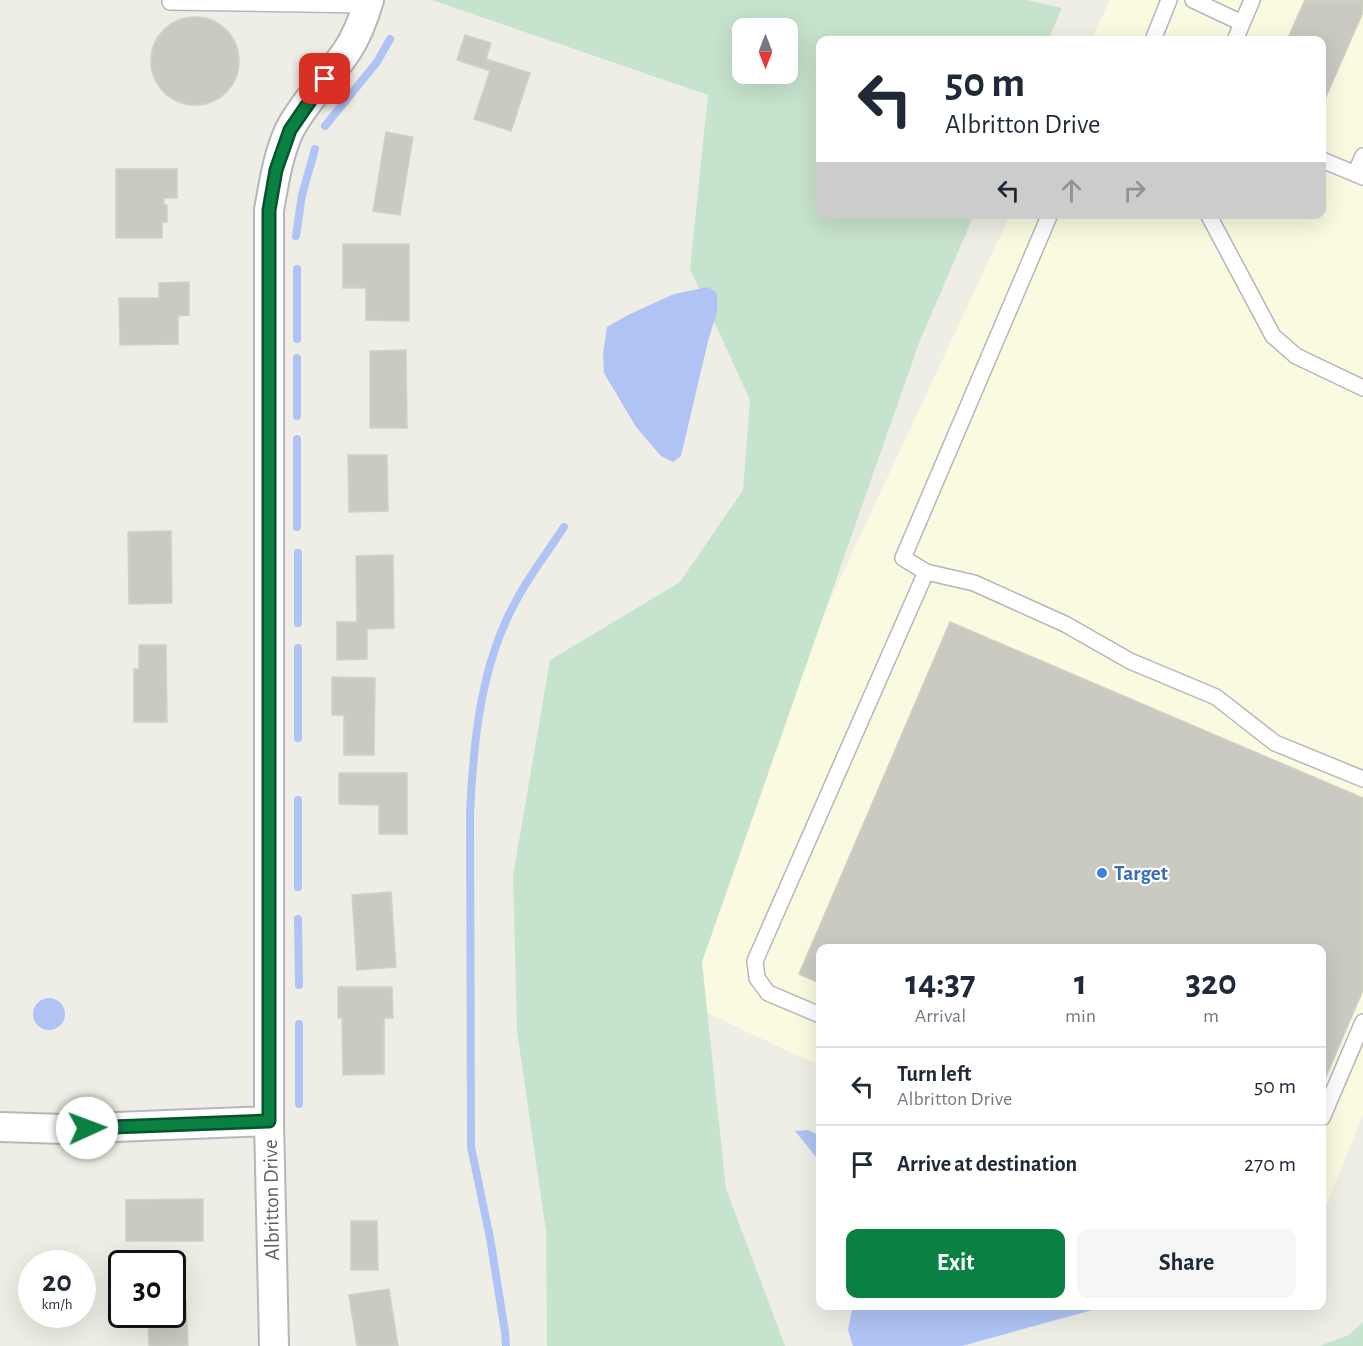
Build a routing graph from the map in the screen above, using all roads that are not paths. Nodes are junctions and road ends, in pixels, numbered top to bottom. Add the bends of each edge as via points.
1 (1169, 0) edge
2 (1192, 0) edge
3 (1252, 0) edge
4 (170, 2) dead end
5 (368, 3) edge
6 (1242, 23) junction
7 (1156, 36) edge
8 (1236, 36) edge
9 (1363, 156) edge
10 (1326, 162) edge
11 (1359, 175) edge
12 (1048, 219) edge
13 (1211, 219) edge
14 (1363, 388) edge
15 (926, 572) junction
16 (1363, 779) edge
17 (816, 1013) edge
18 (1363, 1022) edge
19 (1326, 1109) edge
20 (269, 1121) junction
21 (0, 1127) edge
22 (274, 1346) edge

1 - 7 lane
2 - 6 lane
3 - 6 lane
4 - 5 lane
5 - 20 street, Albritton Drive via 349,49 290,130 276,170 269,210
6 - 8 lane
9 - 11 lane
10 - 11 lane
12 - 15 lane via 903,558
13 - 14 lane via 1273,336 1296,356
15 - 16 lane via 974,583 1065,624 1130,661 1216,697 1275,743
15 - 17 lane via 755,961 757,978 768,993
18 - 19 lane
20 - 21 street via 64,1129
20 - 22 street, Albritton Drive

